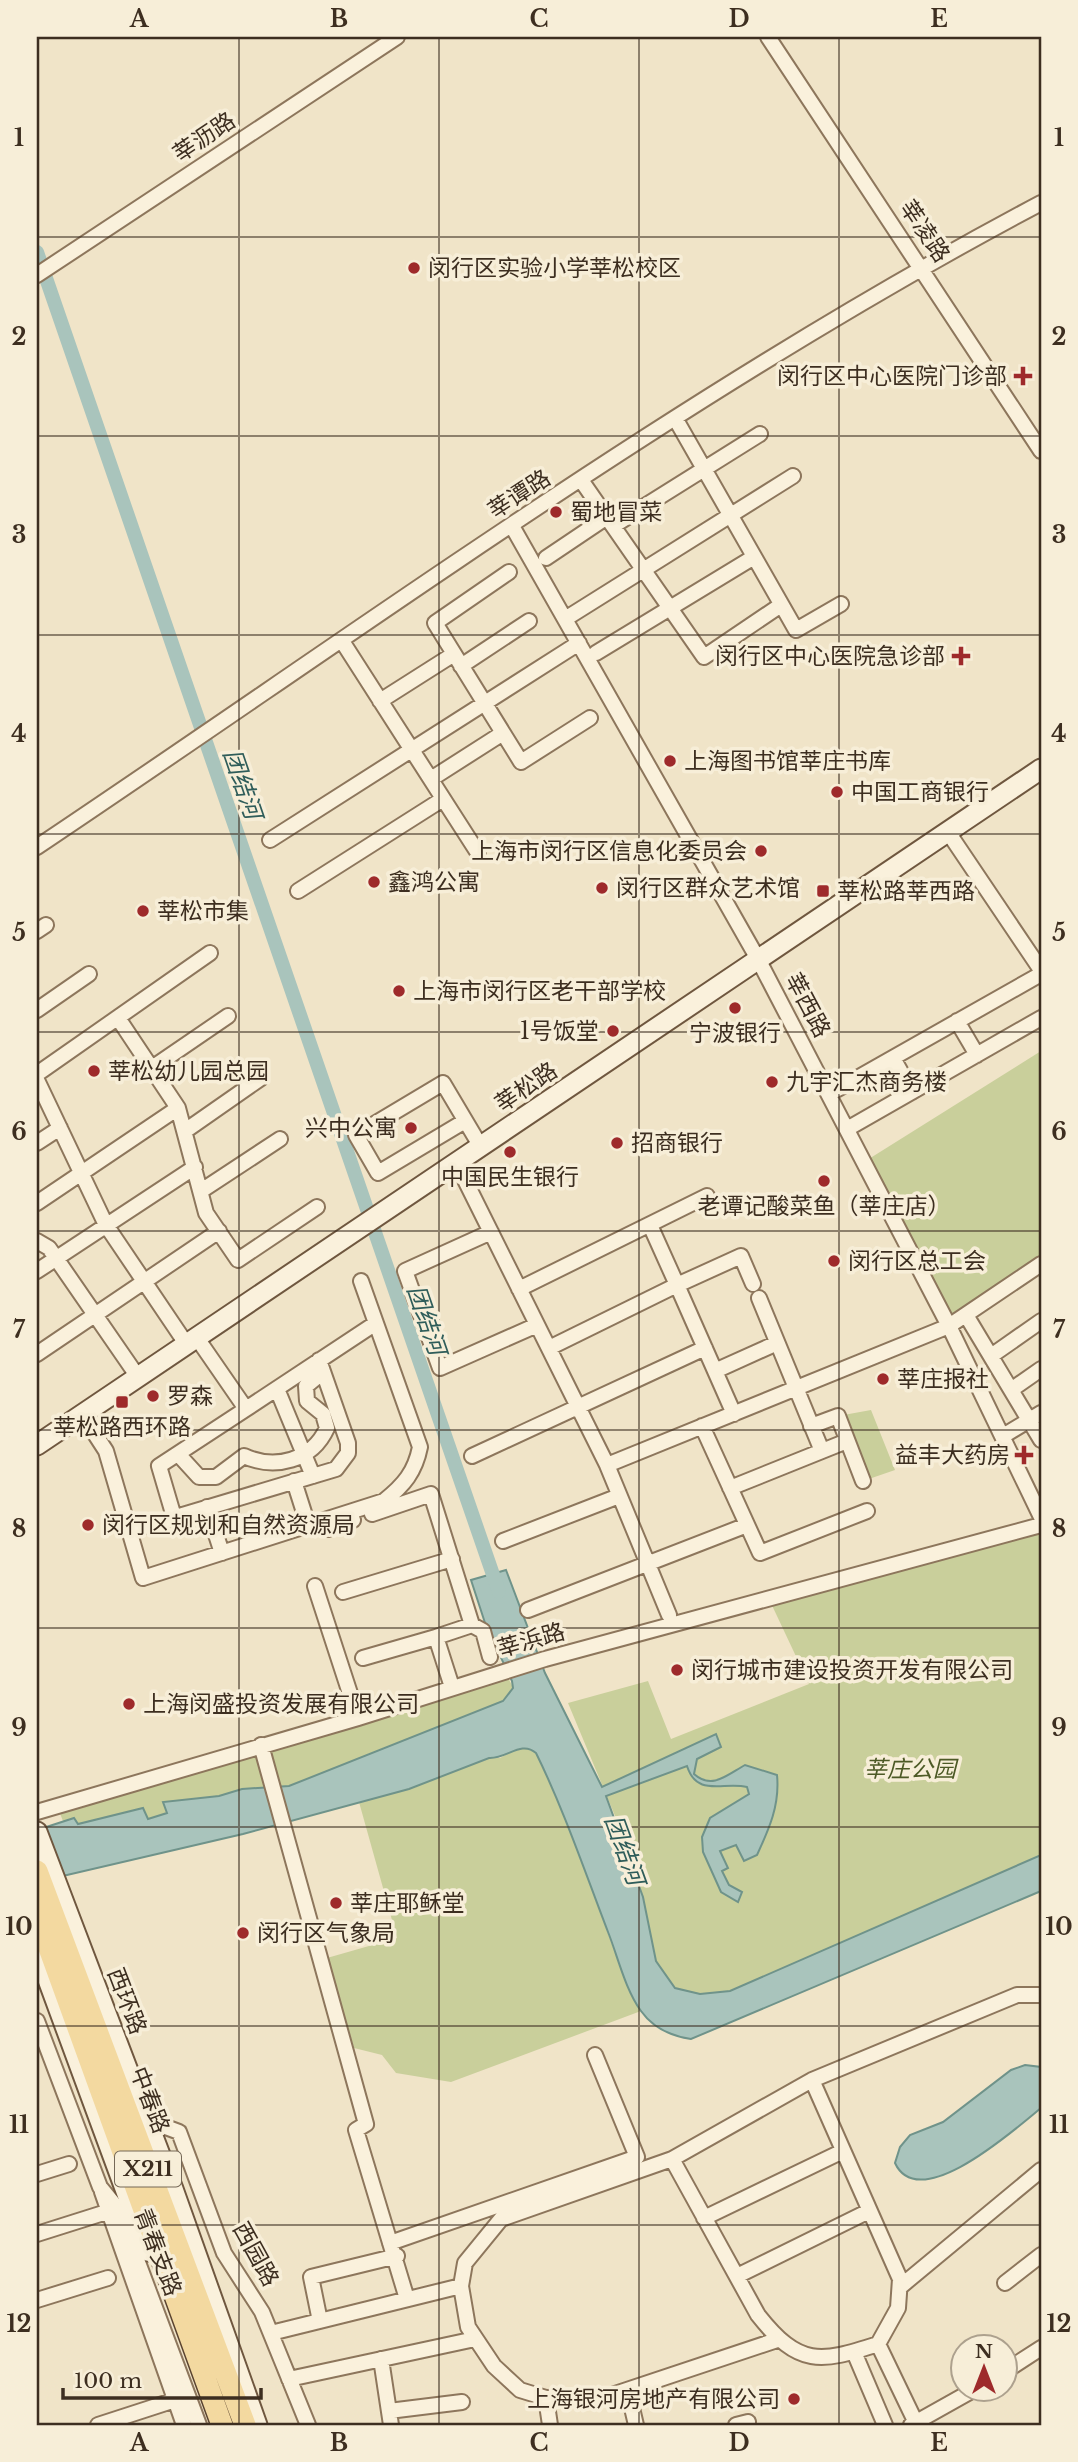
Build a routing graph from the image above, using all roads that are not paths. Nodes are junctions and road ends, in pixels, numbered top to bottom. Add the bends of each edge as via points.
1 (397, 37) edge
2 (768, 37) edge
3 (1041, 203) edge
4 (921, 266) junction
5 (37, 275) edge
6 (675, 418) junction
7 (760, 434) dead end
8 (1041, 451) edge
9 (704, 469) junction
10 (793, 476) dead end
11 (581, 480) junction
12 (730, 516) junction
13 (610, 521) junction
14 (512, 526) junction
15 (754, 557) junction
16 (546, 558) dead end
17 (644, 570) junction
18 (509, 572) dead end
19 (841, 604) dead end
20 (781, 605) junction
21 (670, 608) junction
22 (565, 619) junction
23 (529, 621) dead end
24 (342, 641) junction
25 (579, 643) junction
26 (596, 653) dead end
27 (458, 660) junction
28 (380, 701) junction
29 (484, 703) junction
30 (590, 718) dead end
31 (503, 733) junction
32 (412, 750) junction
33 (1041, 769) edge
34 (431, 779) junction
35 (443, 799) junction
36 (948, 832) junction
37 (270, 840) dead end
38 (37, 848) edge
39 (478, 853) dead end
40 (298, 891) dead end
41 (210, 953) dead end
42 (758, 959) junction
43 (1041, 972) edge
44 (89, 974) dead end
45 (37, 1010) edge
46 (228, 1016) dead end
47 (118, 1018) junction
48 (1041, 1018) edge
49 (957, 1021) junction
50 (977, 1055) junction
51 (893, 1058) junction
52 (152, 1068) junction
53 (37, 1074) edge
54 (261, 1078) dead end
55 (37, 1080) edge
56 (912, 1092) junction
57 (829, 1094) junction
58 (178, 1108) junction
59 (465, 1121) junction
60 (60, 1128) junction
61 (847, 1129) junction
62 (185, 1132) junction
63 (279, 1139) dead end
64 (37, 1143) edge
65 (481, 1147) junction
66 (457, 1164) junction
67 (195, 1167) junction
68 (81, 1173) junction
69 (201, 1191) junction
70 (707, 1196) dead end
71 (37, 1203) edge
72 (317, 1207) dead end
73 (106, 1225) junction
74 (650, 1225) junction
75 (219, 1231) junction
76 (491, 1232) junction
77 (37, 1241) edge
78 (56, 1258) junction
79 (1041, 1264) edge
80 (37, 1271) edge
81 (144, 1281) junction
82 (361, 1281) dead end
83 (677, 1285) junction
84 (519, 1289) junction
85 (95, 1314) junction
86 (966, 1315) junction
87 (1041, 1321) edge
88 (376, 1323) junction
89 (537, 1325) junction
90 (949, 1326) junction
91 (192, 1341) junction
92 (777, 1343) junction
93 (549, 1348) junction
94 (705, 1348) junction
95 (37, 1354) edge
96 (991, 1356) junction
97 (321, 1366) junction
98 (1041, 1369) edge
99 (715, 1371) junction
100 (138, 1377) junction
101 (796, 1388) junction
102 (276, 1389) junction
103 (1011, 1390) junction
104 (578, 1406) junction
105 (246, 1409) junction
106 (734, 1413) junction
107 (82, 1414) junction
108 (1035, 1417) edge
109 (702, 1426) junction
110 (811, 1426) junction
111 (1003, 1436) junction
112 (1041, 1440) edge
113 (847, 1441) junction
114 (37, 1445) edge
115 (822, 1451) junction
116 (178, 1454) junction
117 (472, 1456) dead end
118 (305, 1457) junction
119 (607, 1465) junction
120 (313, 1476) junction
121 (295, 1481) junction
122 (863, 1481) dead end
123 (730, 1488) junction
124 (619, 1496) junction
125 (207, 1507) junction
126 (867, 1511) dead end
127 (174, 1517) junction
128 (1041, 1517) edge
129 (308, 1525) junction
130 (747, 1525) junction
131 (1041, 1525) edge
132 (328, 1529) dead end
133 (129, 1531) junction
134 (503, 1541) dead end
135 (222, 1553) junction
136 (452, 1559) junction
137 (649, 1565) junction
138 (315, 1586) dead end
139 (343, 1592) dead end
140 (528, 1610) dead end
141 (669, 1615) dead end
142 (472, 1625) junction
143 (436, 1637) junction
144 (491, 1657) dead end
145 (363, 1658) dead end
146 (452, 1687) junction
147 (358, 1718) junction
148 (261, 1745) junction
149 (37, 1812) edge
150 (37, 1832) edge
151 (37, 1871) edge
152 (47, 1910) edge
153 (37, 1950) edge
154 (1041, 1995) edge
155 (37, 2021) edge
156 (595, 2055) dead end
157 (812, 2080) junction
158 (149, 2128) junction
159 (843, 2151) junction
160 (672, 2159) junction
161 (69, 2164) dead end
162 (1041, 2170) edge
163 (37, 2174) edge
164 (113, 2210) junction
165 (869, 2211) junction
166 (704, 2218) junction
167 (37, 2234) edge
168 (393, 2250) junction
169 (1041, 2255) edge
170 (737, 2276) junction
171 (108, 2278) dead end
172 (1005, 2283) dead end
173 (461, 2286) junction
174 (900, 2287) junction
175 (407, 2299) junction
176 (37, 2300) edge
177 (320, 2320) junction
178 (271, 2333) junction
179 (475, 2339) junction
180 (780, 2339) junction
181 (878, 2344) junction
182 (1041, 2348) edge
183 (854, 2352) junction
184 (382, 2359) junction
185 (1018, 2363) edge
186 (289, 2379) junction
187 (628, 2391) junction
188 (546, 2398) junction
189 (175, 2400) junction
190 (462, 2402) dead end
191 (953, 2402) edge
192 (390, 2418) edge
193 (913, 2424) edge
194 (99, 2425) edge
195 (184, 2425) edge
196 (199, 2425) edge
197 (212, 2425) edge
198 (222, 2425) edge
199 (245, 2425) edge
200 (257, 2425) edge
201 (308, 2425) edge
202 (550, 2425) edge
203 (636, 2425) edge
204 (886, 2425) edge

1 - 5 street, 莘沥路
2 - 4 street, 莘凌路
3 - 4 street, 莘谭路
4 - 6 street, 莘谭路
4 - 8 street, 莘凌路
6 - 9 street
6 - 11 street, 莘谭路
7 - 9 street
9 - 12 street
9 - 13 street
10 - 12 street
11 - 13 street
11 - 14 street, 莘谭路
12 - 15 street
12 - 17 street
13 - 16 street
13 - 17 street
14 - 22 street, 莘西路
14 - 24 street, 莘谭路
15 - 20 street
15 - 21 street
17 - 21 street
17 - 22 street
18 - 27 street via 435,623
19 - 20 street via 796,630
20 - 21 street via 704,657
21 - 26 street
22 - 25 street, 莘西路
23 - 27 street
24 - 28 street
24 - 38 street, 莘谭路
25 - 29 street
25 - 42 street, 莘西路
27 - 28 street
27 - 29 street
28 - 32 street
29 - 31 street
29 - 32 street
30 - 31 street via 521,762
31 - 34 street
32 - 34 street
32 - 37 street
33 - 36 main road, 莘松路
34 - 35 street
35 - 39 street
35 - 40 street
36 - 42 main road, 莘松路
36 - 43 street
41 - 47 street
42 - 57 street, 莘西路
42 - 65 main road, 莘松路
43 - 49 street
44 - 45 street
46 - 52 street
47 - 52 street
47 - 53 street
48 - 50 street
49 - 50 street
49 - 51 street
50 - 56 street
51 - 56 street
51 - 57 street
52 - 58 street
54 - 62 street
55 - 60 street
56 - 61 street
57 - 61 street, 莘西路
58 - 62 street
58 - 68 street
59 - 59 street via 443,1083 356,1135 378,1173
59 - 65 street
60 - 64 street
60 - 68 street
61 - 90 street, 莘西路
62 - 67 street
63 - 69 street
65 - 66 main road, 莘松路
66 - 76 street
66 - 91 main road, 莘松路
67 - 69 street
67 - 73 street
68 - 71 street
68 - 73 street
69 - 75 street via 206,1213
70 - 74 street
72 - 75 street via 238,1260
73 - 78 street
73 - 81 street
74 - 83 street
74 - 84 street
75 - 81 street
76 - 84 street
76 - 89 street via 405,1271 440,1368
77 - 78 street
78 - 80 street
78 - 85 street
79 - 86 street
81 - 85 street
81 - 91 street
82 - 88 street
83 - 92 street via 741,1256
83 - 93 street
83 - 94 street
84 - 89 street
85 - 95 street
85 - 100 street
86 - 90 street
86 - 96 street
87 - 96 street
88 - 97 street
88 - 129 street via 420,1447 416,1468 383,1500
89 - 93 street
90 - 101 street
90 - 111 street, 莘西路
91 - 100 main road, 莘松路
91 - 105 street
92 - 99 street
92 - 101 street
93 - 104 street
94 - 99 street
94 - 104 street
96 - 103 street
97 - 102 street
97 - 118 street via 306,1386 307,1401 323,1414 327,1429
97 - 120 street via 348,1453 337,1469
98 - 103 street
99 - 106 street
100 - 107 main road, 莘松路
101 - 106 street
101 - 110 street
102 - 105 street
102 - 118 street
103 - 108 street
104 - 117 street
104 - 119 street
105 - 116 street
106 - 109 street
107 - 114 main road, 莘松路
107 - 133 street via 106,1451
108 - 111 street
108 - 112 street
109 - 119 street
109 - 123 street
110 - 113 street via 838,1416
110 - 115 street
111 - 128 street, 莘西路
113 - 115 street
113 - 122 street
115 - 123 street
116 - 118 street via 199,1477 216,1477 244,1456 259,1463
116 - 127 street via 159,1466
118 - 120 street
119 - 124 street
120 - 121 street
121 - 125 street
121 - 129 street
123 - 130 street
124 - 134 street
124 - 137 street
125 - 127 street
125 - 135 street
126 - 130 street via 760,1553
127 - 133 street
129 - 135 street
130 - 137 street
131 - 146 street, 莘浜路
132 - 136 street via 431,1494
133 - 135 street via 143,1578
136 - 139 street
136 - 142 street
137 - 140 street
137 - 141 street
138 - 147 street
142 - 143 street
142 - 144 street via 483,1631
143 - 145 street
143 - 146 street
146 - 147 street, 莘浜路
147 - 148 street, 莘浜路
148 - 149 street, 莘浜路
148 - 168 street via 366,2124 356,2130
150 - 152 main road, 西环路
151 - 152 main road, 中春路 / X211
152 - 158 main road, 西环路
152 - 198 main road, 中春路 / X211
152 - 199 main road, 中春路 / X211
153 - 197 main road
154 - 157 street via 1017,1995
155 - 164 street, 青春支路
156 - 168 street via 637,2157
157 - 159 street
157 - 160 street
158 - 178 street, 西园路 via 163,2126 179,2132 224,2253 253,2295
158 - 200 main road, 西环路
159 - 165 street
159 - 166 street
160 - 166 street
160 - 173 street via 501,2219 465,2263
161 - 163 street
162 - 174 street
164 - 167 street
164 - 189 street
164 - 196 street, 青春支路
165 - 170 street
165 - 174 street
166 - 170 street
168 - 175 street
168 - 177 street via 311,2277
169 - 172 street
170 - 180 street via 758,2315
171 - 176 street
173 - 175 street
173 - 179 street via 468,2327
174 - 181 street via 893,2320
175 - 177 street
177 - 178 street
178 - 186 street, 西园路
179 - 184 street
179 - 188 street via 509,2380
180 - 183 street via 796,2351 816,2357 834,2359
180 - 187 street
181 - 183 street
181 - 193 street
182 - 185 street
183 - 204 street
184 - 186 street
184 - 192 street
186 - 201 street, 西园路
187 - 188 street via 606,2397
187 - 203 street
188 - 202 street
189 - 194 street
189 - 195 street
190 - 192 street
191 - 193 street

